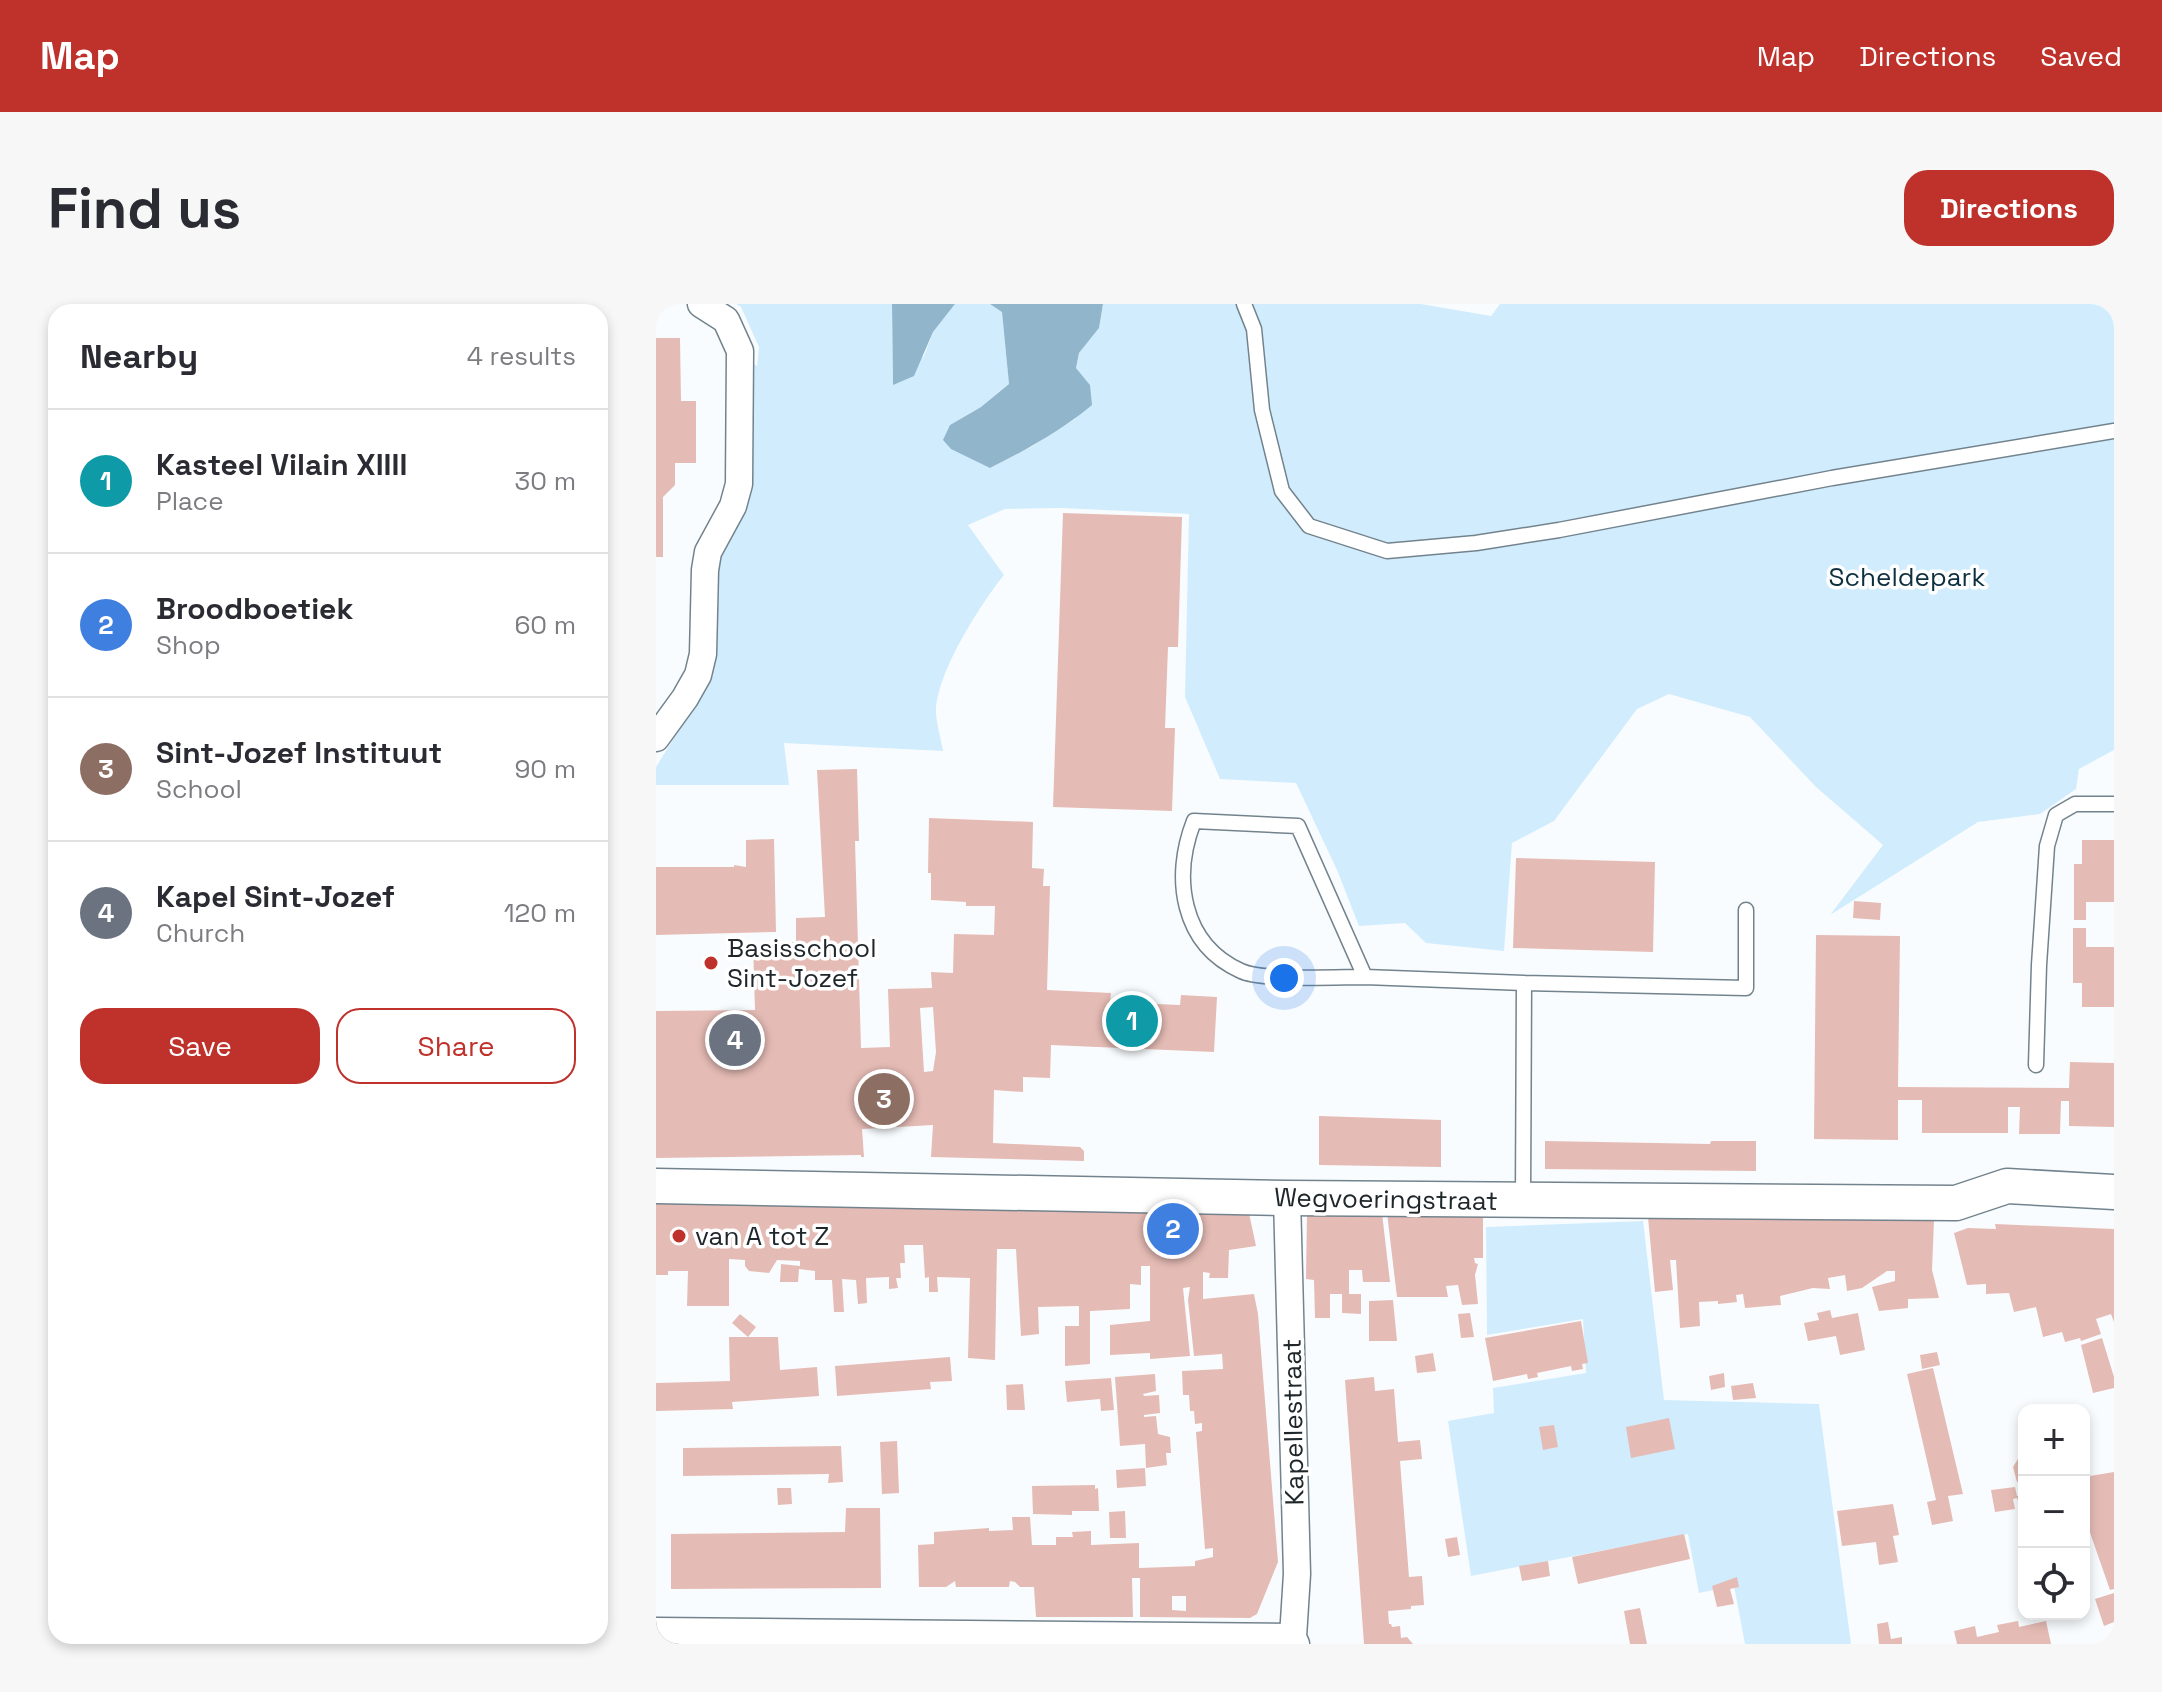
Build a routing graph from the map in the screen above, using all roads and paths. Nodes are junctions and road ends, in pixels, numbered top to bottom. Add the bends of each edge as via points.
1 (701, 304) edge
2 (1244, 304) edge
3 (2114, 431) edge
4 (656, 738) edge
5 (2114, 804) edge
6 (1746, 910) dead end
7 (1365, 977) junction
8 (1524, 983) junction
9 (2036, 1065) dead end
10 (656, 1186) edge
11 (2114, 1192) edge
12 (1287, 1198) junction
13 (1523, 1200) junction
14 (656, 1631) edge
15 (759, 1637) edge
16 (1292, 1642) edge

1 - 4 street via 726,320 740,351 739,484 708,552 698,675
2 - 3 lane via 1254,329 1262,410 1282,491 1309,526 1387,551 1559,530
5 - 9 lane via 2075,804 2056,815 2047,846
6 - 8 lane via 1746,988
7 - 7 lane via 1298,826 1194,821 1184,847 1182,888 1191,923 1212,952 1242,972
7 - 8 lane
8 - 13 lane
10 - 12 street, Wegvoeringstraat
11 - 13 street, Wegvoeringstraat via 2007,1186 1956,1203
12 - 13 street, Wegvoeringstraat
12 - 16 street, Kapellestraat via 1297,1574
14 - 15 street
15 - 16 street

